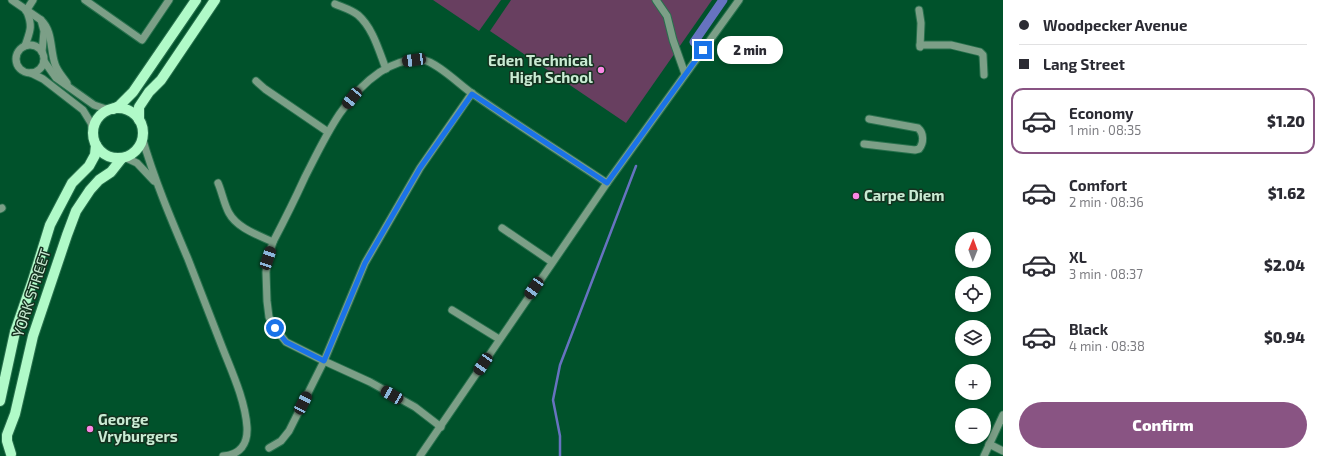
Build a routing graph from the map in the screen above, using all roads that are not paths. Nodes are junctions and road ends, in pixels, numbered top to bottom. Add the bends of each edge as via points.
1 (33, 0) edge
2 (85, 0) edge
3 (169, 0) edge
4 (196, 0) edge
5 (215, 0) edge
6 (656, 0) edge
7 (739, 0) edge
8 (17, 1) edge
9 (335, 4) dead end
10 (919, 10) dead end
11 (27, 11) junction
12 (41, 20) junction
13 (25, 46) junction
14 (42, 52) junction
15 (44, 61) junction
16 (386, 68) junction
17 (31, 73) junction
18 (685, 74) junction
19 (984, 75) dead end
20 (256, 81) dead end
21 (74, 91) junction
22 (472, 94) junction
23 (110, 110) junction
24 (869, 119) dead end
25 (139, 120) junction
26 (93, 131) junction
27 (328, 132) junction
28 (142, 137) junction
29 (864, 144) dead end
30 (96, 145) junction
31 (123, 157) junction
32 (218, 183) dead end
33 (607, 183) junction
34 (158, 186) junction
35 (502, 228) dead end
36 (273, 242) junction
37 (552, 262) junction
38 (452, 310) dead end
39 (499, 339) junction
40 (324, 361) junction
41 (0, 401) edge
42 (1003, 415) edge
43 (1001, 423) edge
44 (441, 427) junction
45 (991, 440) edge
46 (989, 444) joint
47 (269, 448) dead end
48 (0, 451) edge
49 (1003, 451) edge
50 (13, 455) edge
51 (223, 456) edge
52 (420, 456) edge
53 (984, 456) edge

1 - 11 street
2 - 3 street via 142,40
4 - 23 main road via 133,92 120,106
5 - 25 main road via 161,80 139,107
6 - 18 street via 667,16
7 - 18 street
8 - 11 street
9 - 16 street via 356,14 362,20
10 - 19 street via 920,46 951,45 980,52 983,55
11 - 12 street
11 - 13 street via 32,23
12 - 14 street via 44,31
12 - 21 street via 50,33 55,65
13 - 14 street via 35,46
13 - 17 street via 18,52 16,60 22,71
14 - 15 street
15 - 17 street via 39,70
15 - 21 street via 56,78
16 - 22 street via 397,63 424,60 435,65
16 - 27 street via 359,89
17 - 26 street via 43,79 83,110
18 - 33 street
20 - 27 street
21 - 23 street via 94,105
22 - 33 street
22 - 40 street via 420,168 365,263
23 - 25 main road via 126,110
23 - 26 main road via 96,120
24 - 29 street via 918,128 921,130 922,144 916,150
25 - 28 main road
26 - 30 main road, YORK STREET
27 - 36 street
28 - 31 main road, YORK STREET via 134,152
28 - 34 street
30 - 31 main road via 102,153 117,158
30 - 41 main road, YORK STREET via 95,155 89,166 72,183 50,225 15,332
31 - 34 street via 136,163
31 - 50 main road, YORK STREET via 111,172 98,180 90,190 76,211 69,229 33,336 15,414 7,435
32 - 36 street via 234,220
33 - 37 street
34 - 51 street via 242,400 247,428 246,440 237,452
35 - 37 street
36 - 40 street via 266,272 269,316 286,342
37 - 39 street
38 - 39 street
39 - 44 street
40 - 44 street via 370,382 415,407
40 - 47 street via 289,431 281,441
42 - 43 street
43 - 45 street
44 - 52 street
46 - 49 street
46 - 53 street
48 - 50 main road, YORK STREET

